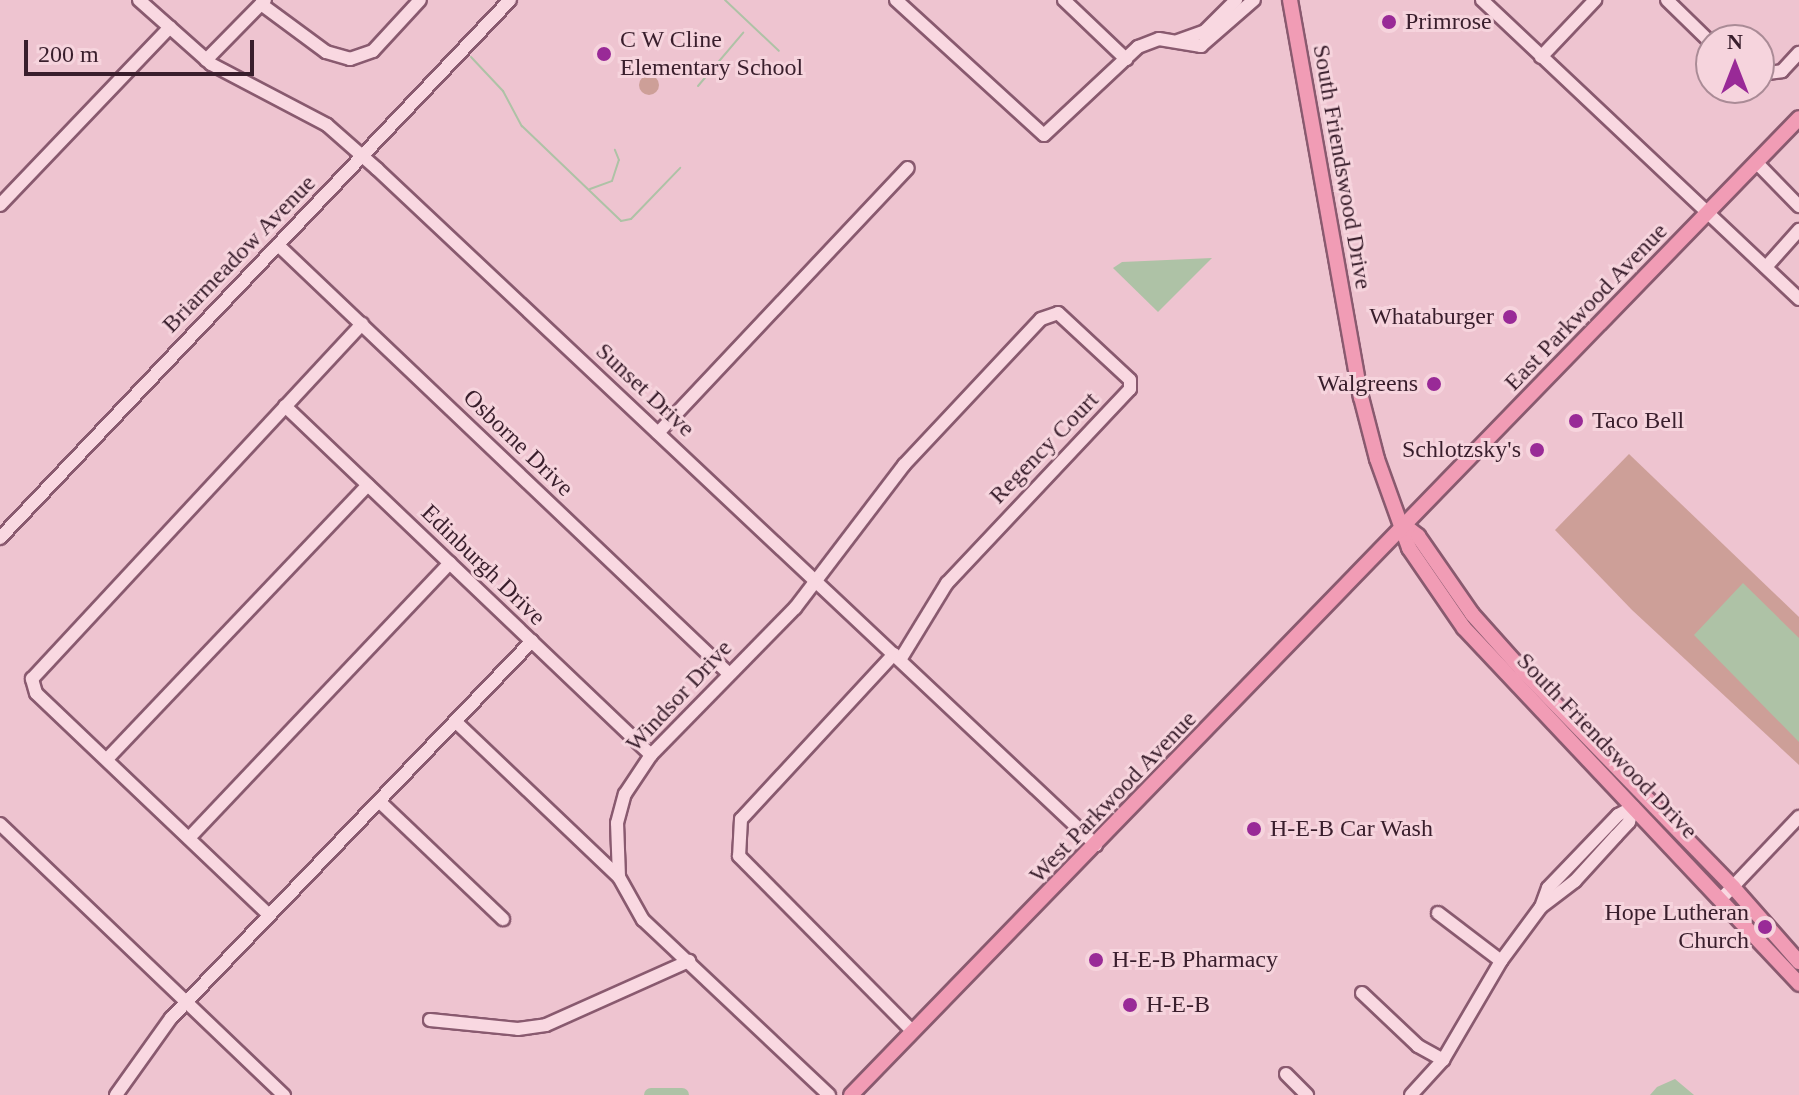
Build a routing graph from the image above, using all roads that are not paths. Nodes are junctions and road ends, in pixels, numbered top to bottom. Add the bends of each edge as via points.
1 (139, 0) edge
2 (420, 0) edge
3 (510, 0) edge
4 (896, 0) edge
5 (1064, 0) edge
6 (1254, 0) edge
7 (1290, 0) edge
8 (1482, 0) edge
9 (1595, 0) edge
10 (1667, 0) edge
11 (263, 2) edge
12 (1236, 5) edge
13 (170, 27) junction
14 (1695, 27) edge
15 (1799, 53) edge
16 (1541, 57) junction
17 (1126, 59) junction
18 (206, 60) junction
19 (1775, 72) edge
20 (1799, 118) edge
21 (362, 156) junction
22 (1756, 162) junction
23 (908, 168) dead end
24 (0, 205) edge
25 (1799, 206) edge
26 (1707, 212) junction
27 (1799, 230) edge
28 (278, 245) junction
29 (1766, 267) junction
30 (1799, 299) edge
31 (362, 324) junction
32 (1024, 338) joint
33 (285, 406) junction
34 (658, 433) junction
35 (368, 485) junction
36 (1403, 525) junction
37 (0, 538) edge
38 (450, 563) junction
39 (817, 582) junction
40 (532, 641) junction
41 (897, 657) junction
42 (728, 673) junction
43 (456, 722) junction
44 (651, 755) junction
45 (107, 759) junction
46 (380, 802) junction
47 (1633, 807) junction
48 (1799, 817) edge
49 (0, 824) edge
50 (189, 838) junction
51 (1096, 845) junction
52 (619, 877) junction
53 (1733, 887) junction
54 (1722, 898) junction
55 (1438, 913) dead end
56 (268, 914) junction
57 (503, 919) dead end
58 (689, 961) junction
59 (1501, 961) junction
60 (1799, 962) edge
61 (1799, 984) edge
62 (1362, 993) dead end
63 (188, 1003) junction
64 (430, 1020) dead end
65 (912, 1031) junction
66 (1443, 1060) junction
67 (1286, 1074) dead end
68 (116, 1095) edge
69 (284, 1095) edge
70 (829, 1095) edge
71 (851, 1095) edge
72 (1307, 1095) edge
73 (1411, 1095) edge

1 - 13 street, Sunset Drive
2 - 11 street via 373,51 350,59 326,52
3 - 21 street, Briarmeadow Avenue
4 - 17 street via 1044,135
5 - 17 street
6 - 12 street
7 - 36 main road, South Friendswood Drive via 1360,394 1377,459
8 - 16 street
9 - 16 street
10 - 14 street
11 - 18 street
12 - 17 street via 1201,46 1147,41
13 - 18 street, Sunset Drive
13 - 24 street
15 - 19 street
16 - 26 street
18 - 21 street, Sunset Drive via 327,125
20 - 22 main road, East Parkwood Avenue
21 - 28 street, Briarmeadow Avenue
21 - 34 street, Sunset Drive
22 - 25 street
22 - 26 main road, East Parkwood Avenue
23 - 34 street
26 - 29 street
26 - 36 main road, East Parkwood Avenue
27 - 29 street
28 - 31 street, Osborne Drive
28 - 37 street, Briarmeadow Avenue
29 - 30 street
31 - 33 street
31 - 42 street, Osborne Drive
32 - 39 street, Windsor Drive via 904,465
32 - 41 street, Regency Court via 1041,319 1058,313 1130,380 1130,389 947,583
33 - 35 street, Edinburgh Drive
33 - 45 street via 35,673 33,686
34 - 39 street, Sunset Drive
35 - 38 street, Edinburgh Drive
35 - 45 street
36 - 47 main road, South Friendswood Drive via 1409,548 1464,628
36 - 51 main road, West Parkwood Avenue
36 - 53 main road, South Friendswood Drive via 1418,536 1472,614 1522,670
38 - 40 street, Edinburgh Drive
38 - 50 street
39 - 41 street, Sunset Drive
39 - 42 street, Windsor Drive
40 - 43 street
40 - 44 street, Edinburgh Drive
41 - 51 street, Sunset Drive
41 - 65 street, Regency Court via 741,819 739,856
42 - 44 street, Windsor Drive
43 - 46 street
43 - 52 street
44 - 52 street, Windsor Drive via 625,794 617,823
45 - 50 street
46 - 56 street
46 - 57 street
47 - 54 main road, South Friendswood Drive
47 - 59 street via 1629,822 1541,907
48 - 53 street
49 - 63 street
50 - 56 street
51 - 65 main road, West Parkwood Avenue
52 - 58 street, Windsor Drive via 643,920
53 - 54 street
53 - 60 main road, South Friendswood Drive
54 - 61 main road, South Friendswood Drive
55 - 59 street
56 - 63 street
58 - 64 street via 546,1025 518,1029
58 - 70 street, Windsor Drive
59 - 66 street
62 - 66 street via 1418,1046
63 - 68 street via 171,1018
63 - 69 street
65 - 71 main road, West Parkwood Avenue
66 - 73 street
67 - 72 street

